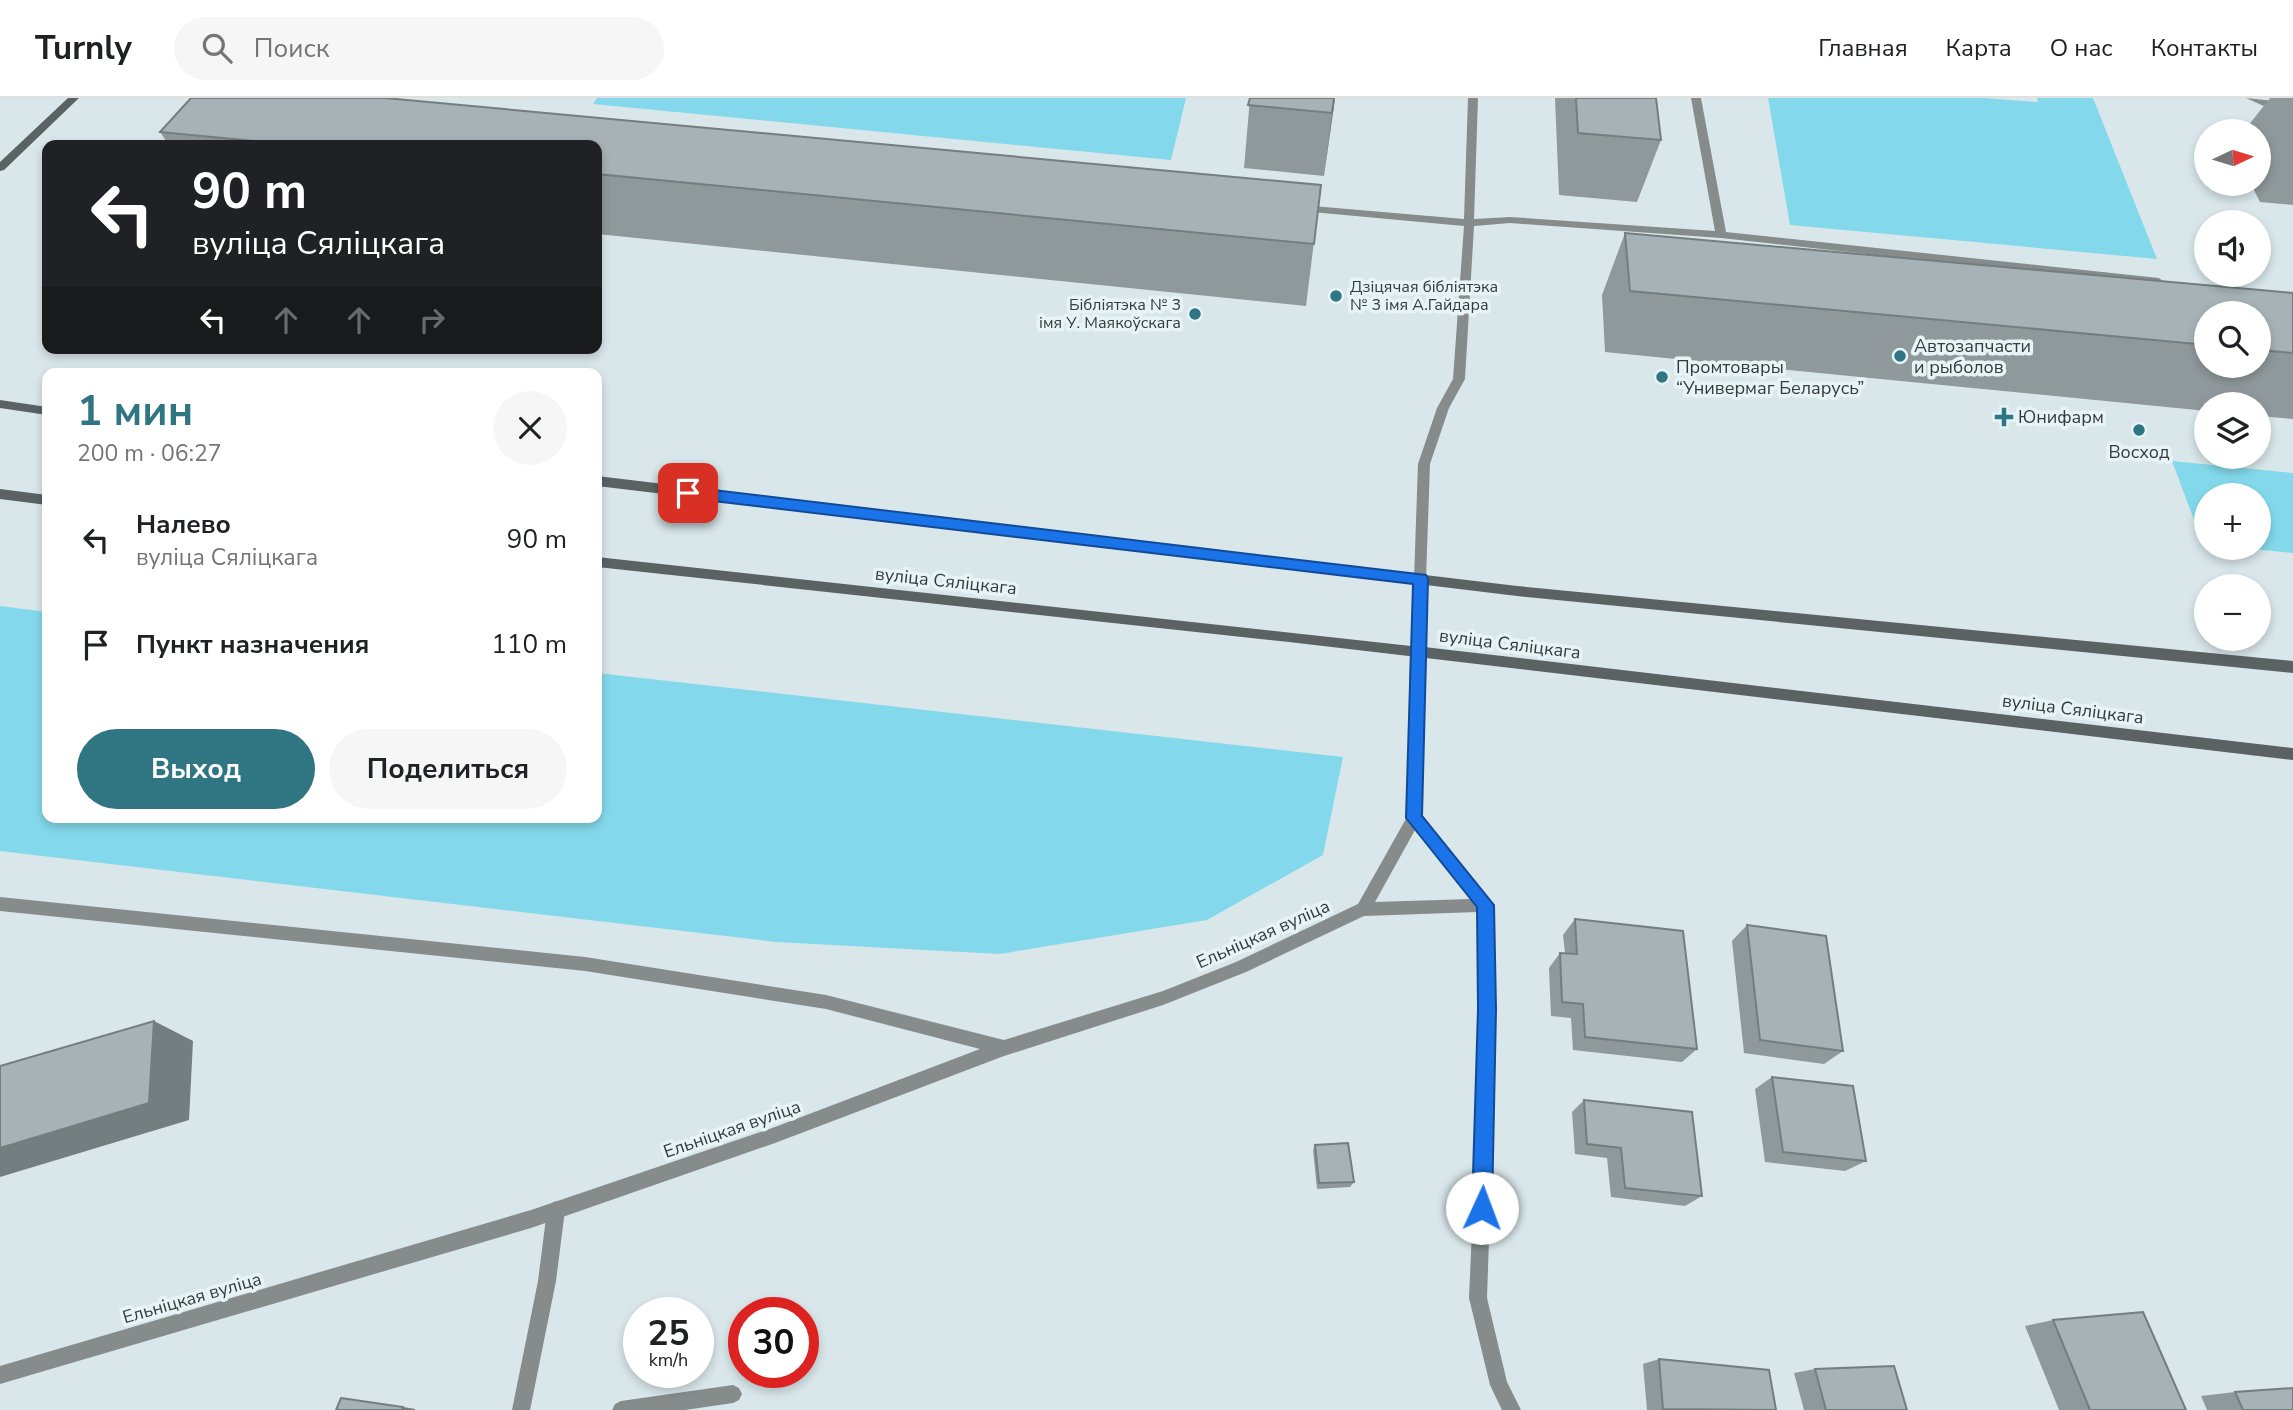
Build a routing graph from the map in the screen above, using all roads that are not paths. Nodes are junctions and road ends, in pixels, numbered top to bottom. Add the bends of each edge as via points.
1 (74, 98) edge
2 (1473, 98) edge
3 (1696, 98) edge
4 (2251, 98) edge
5 (2293, 106) edge
6 (0, 168) edge
7 (1295, 207) edge
8 (1469, 223) junction
9 (1721, 235) junction
10 (2171, 283) edge
11 (0, 404) edge
12 (42, 410) edge
13 (602, 482) edge
14 (0, 494) edge
15 (42, 499) edge
16 (602, 563) edge
17 (1420, 579) junction
18 (1417, 652) junction
19 (2293, 667) edge
20 (2293, 754) edge
21 (1414, 818) junction
22 (0, 904) edge
23 (1485, 905) junction
24 (1363, 909) junction
25 (1004, 1048) junction
26 (556, 1210) junction
27 (0, 1374) edge
28 (733, 1394) dead end
29 (522, 1410) edge
30 (621, 1410) edge
31 (1512, 1410) edge

1 - 6 main road
2 - 8 street
3 - 9 street
4 - 5 street
7 - 8 street
8 - 9 street via 1510,220
8 - 17 street via 1459,379 1443,408 1424,464
9 - 10 street
11 - 12 main road
13 - 17 main road
14 - 15 main road
16 - 18 main road, вуліца Сяліцкага
17 - 18 main road
17 - 19 main road
18 - 20 main road, вуліца Сяліцкага
18 - 21 street
21 - 23 street
21 - 24 street
22 - 25 street via 585,964 826,1002
23 - 24 street
23 - 31 street via 1486,1093 1478,1298 1499,1385
24 - 25 street, Ельніцкая вуліца via 1163,998
25 - 26 street, Ельніцкая вуліца via 775,1135
26 - 27 street, Ельніцкая вуліца
26 - 29 street
28 - 30 street

